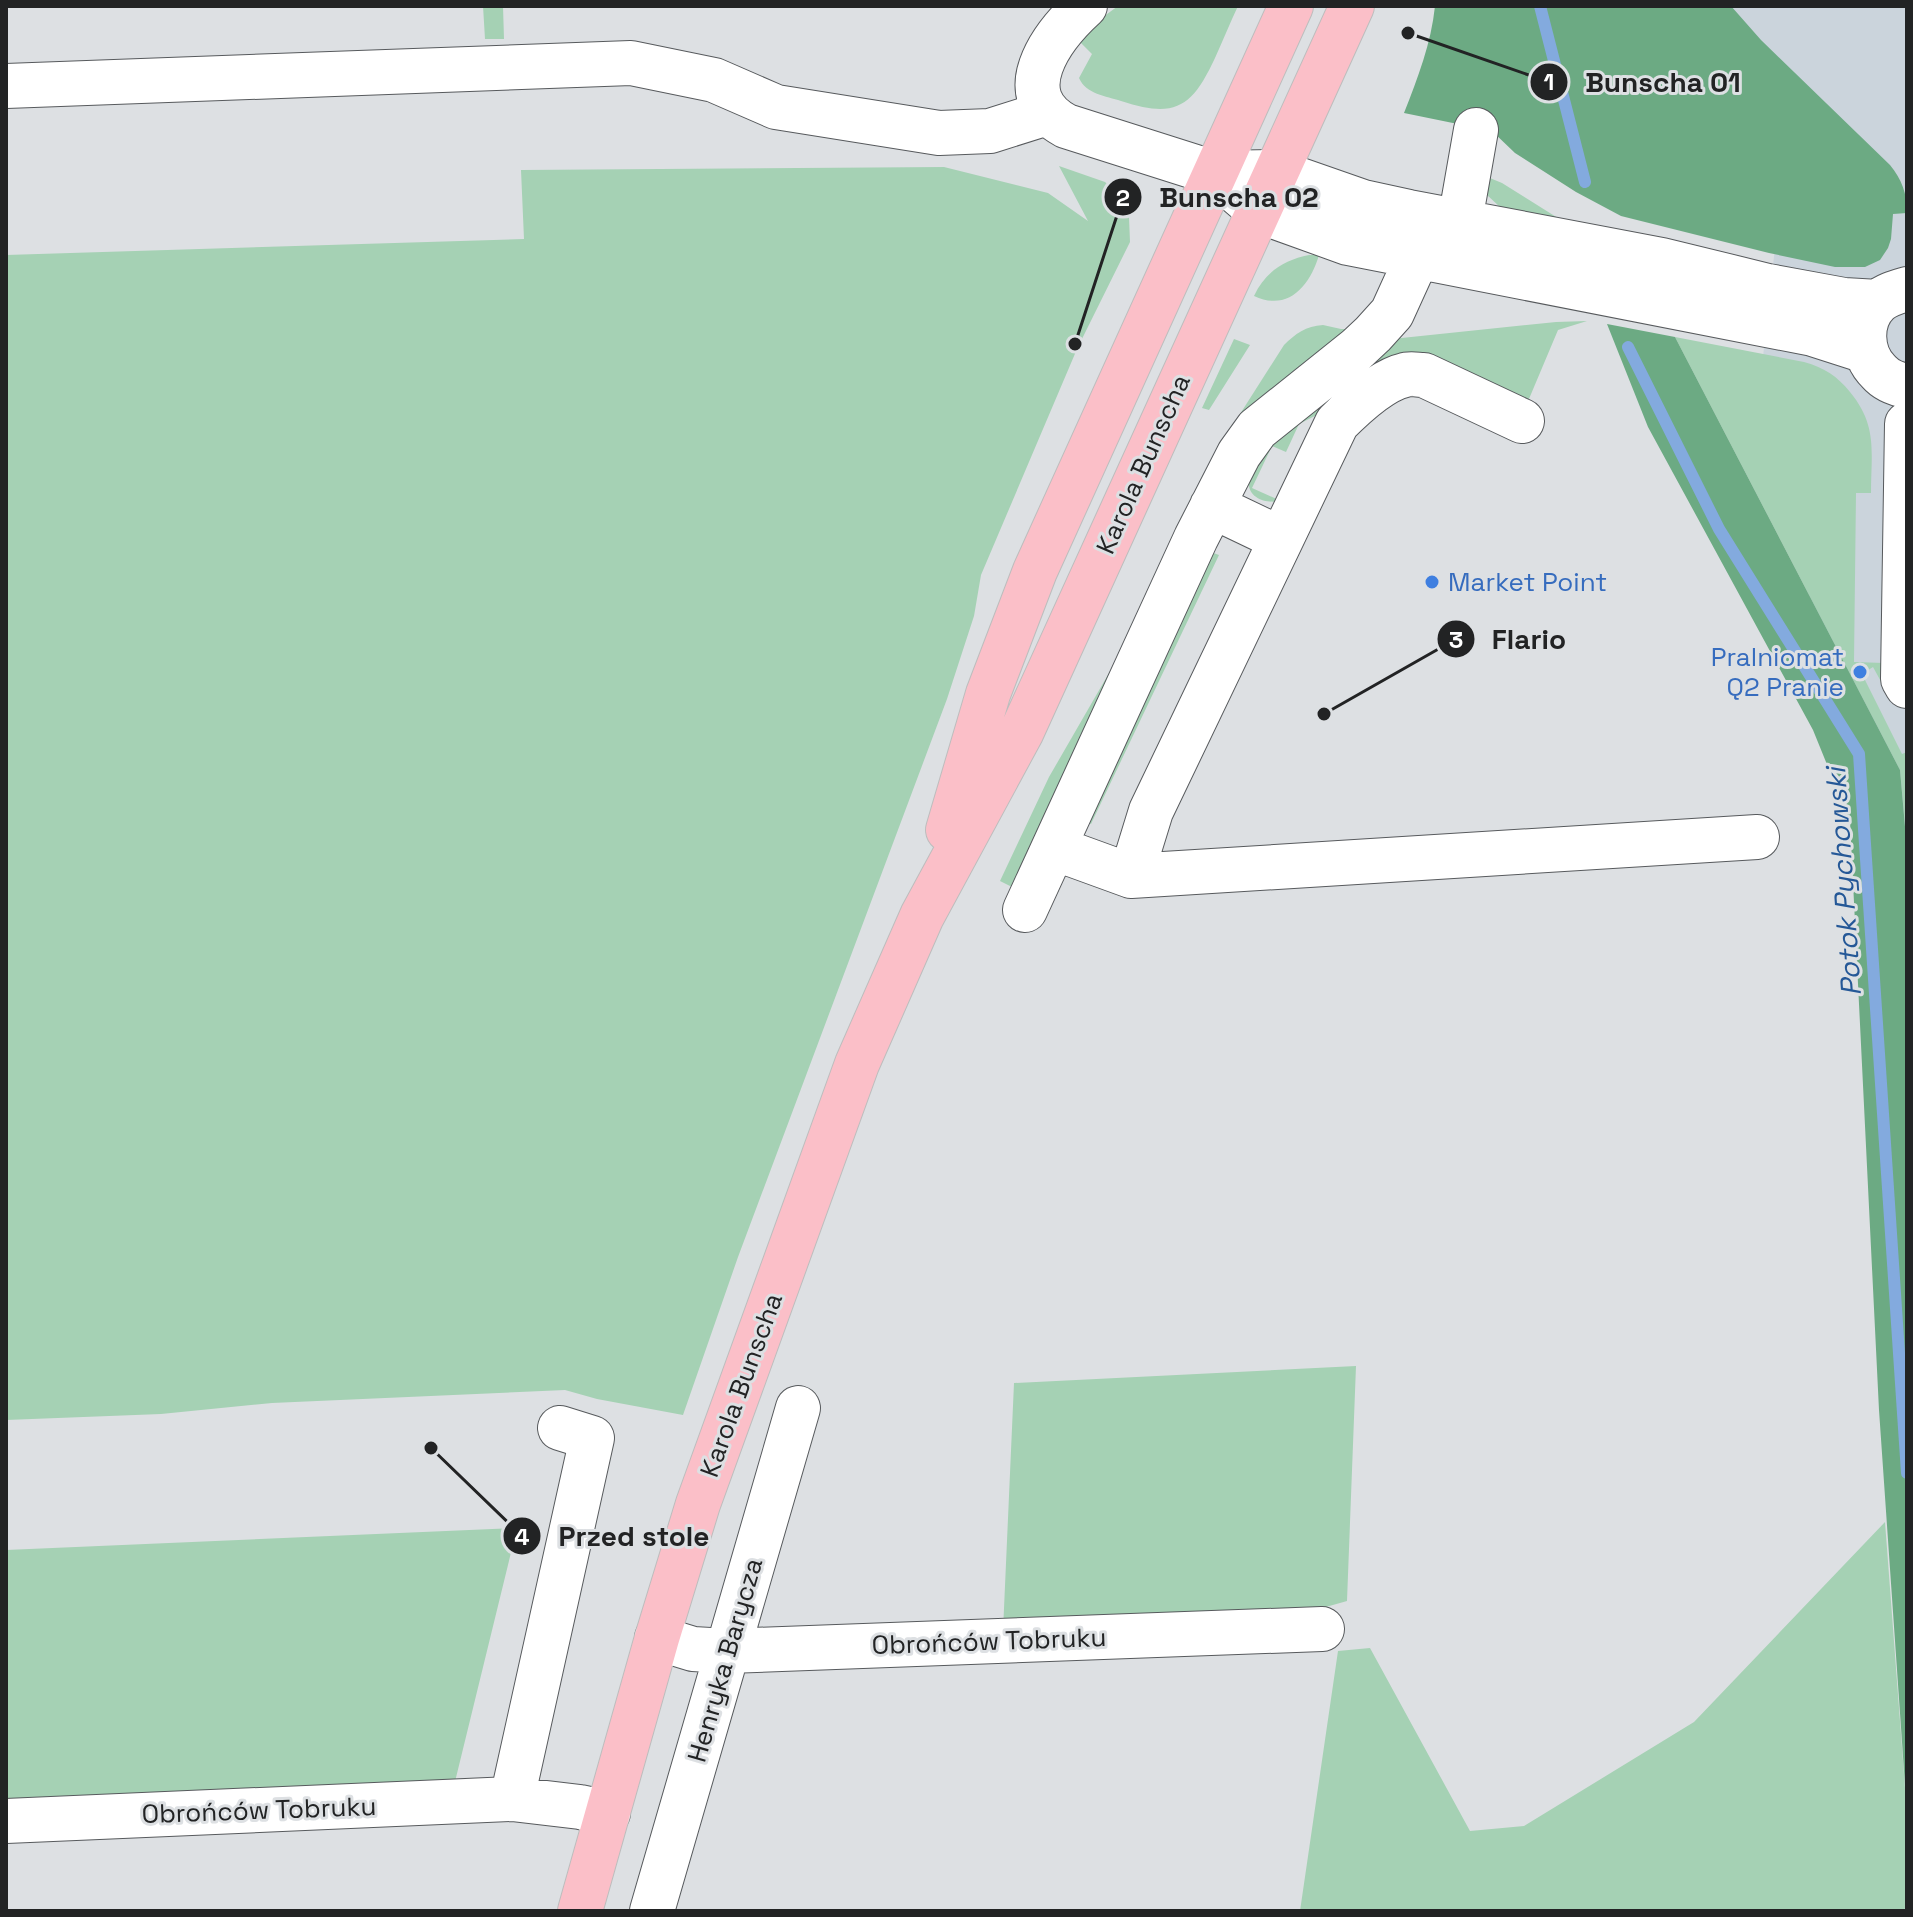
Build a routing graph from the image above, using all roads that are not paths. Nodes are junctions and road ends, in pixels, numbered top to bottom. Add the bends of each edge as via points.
1 (1085, 6) edge
2 (1291, 6) edge
3 (1352, 6) edge
4 (6, 86) edge
5 (1047, 113) junction
6 (1476, 130) dead end
7 (1277, 172) junction
8 (1214, 173) junction
9 (1259, 211) junction
10 (1460, 221) junction
11 (1417, 258) junction
12 (1892, 296) edge
13 (1866, 351) junction
14 (1907, 386) edge
15 (1522, 421) dead end
16 (1907, 424) edge
17 (1212, 506) junction
18 (1281, 539) junction
19 (1907, 686) edge
20 (1757, 837) dead end
21 (1054, 848) junction
22 (1131, 876) junction
23 (1025, 910) dead end
24 (922, 916) junction
25 (798, 1408) dead end
26 (560, 1428) dead end
27 (1322, 1629) dead end
28 (657, 1638) junction
29 (727, 1651) junction
30 (512, 1799) junction
31 (608, 1813) junction
32 (6, 1821) edge
33 (580, 1911) edge
34 (652, 1911) edge

1 - 5 street via 1040,66 1038,96
2 - 8 main road, Karola Bunscha
3 - 7 main road, Karola Bunscha
4 - 5 street via 631,63 714,80 776,107 939,133 990,131
5 - 8 street via 1066,126
6 - 10 street
7 - 8 street
7 - 9 main road, Karola Bunscha
7 - 10 street via 1363,202
8 - 9 street
8 - 24 main road, Karola Bunscha via 1035,571 988,694
9 - 11 street via 1348,243
9 - 24 main road, Karola Bunscha via 1022,731
10 - 12 street via 1844,300
11 - 13 street via 1800,332
11 - 17 street via 1392,313 1357,349 1257,429
12 - 13 street via 1872,310 1864,336
13 - 14 street via 1887,379
15 - 18 street via 1424,375 1406,374 1389,381 1337,423
16 - 19 street
17 - 18 street
17 - 21 street
18 - 22 street via 1151,811
20 - 22 street
21 - 22 street
21 - 23 street
24 - 28 main road, Karola Bunscha via 857,1064 698,1504
25 - 29 street, Henryka Barycza
26 - 30 street via 592,1438
27 - 29 street, Obrońców Tobruku
28 - 29 street, Obrońców Tobruku via 693,1649
28 - 31 main road, Karola Bunscha
29 - 34 street, Henryka Barycza
30 - 31 street, Obrońców Tobruku
30 - 32 street, Obrońców Tobruku
31 - 33 main road, Karola Bunscha

